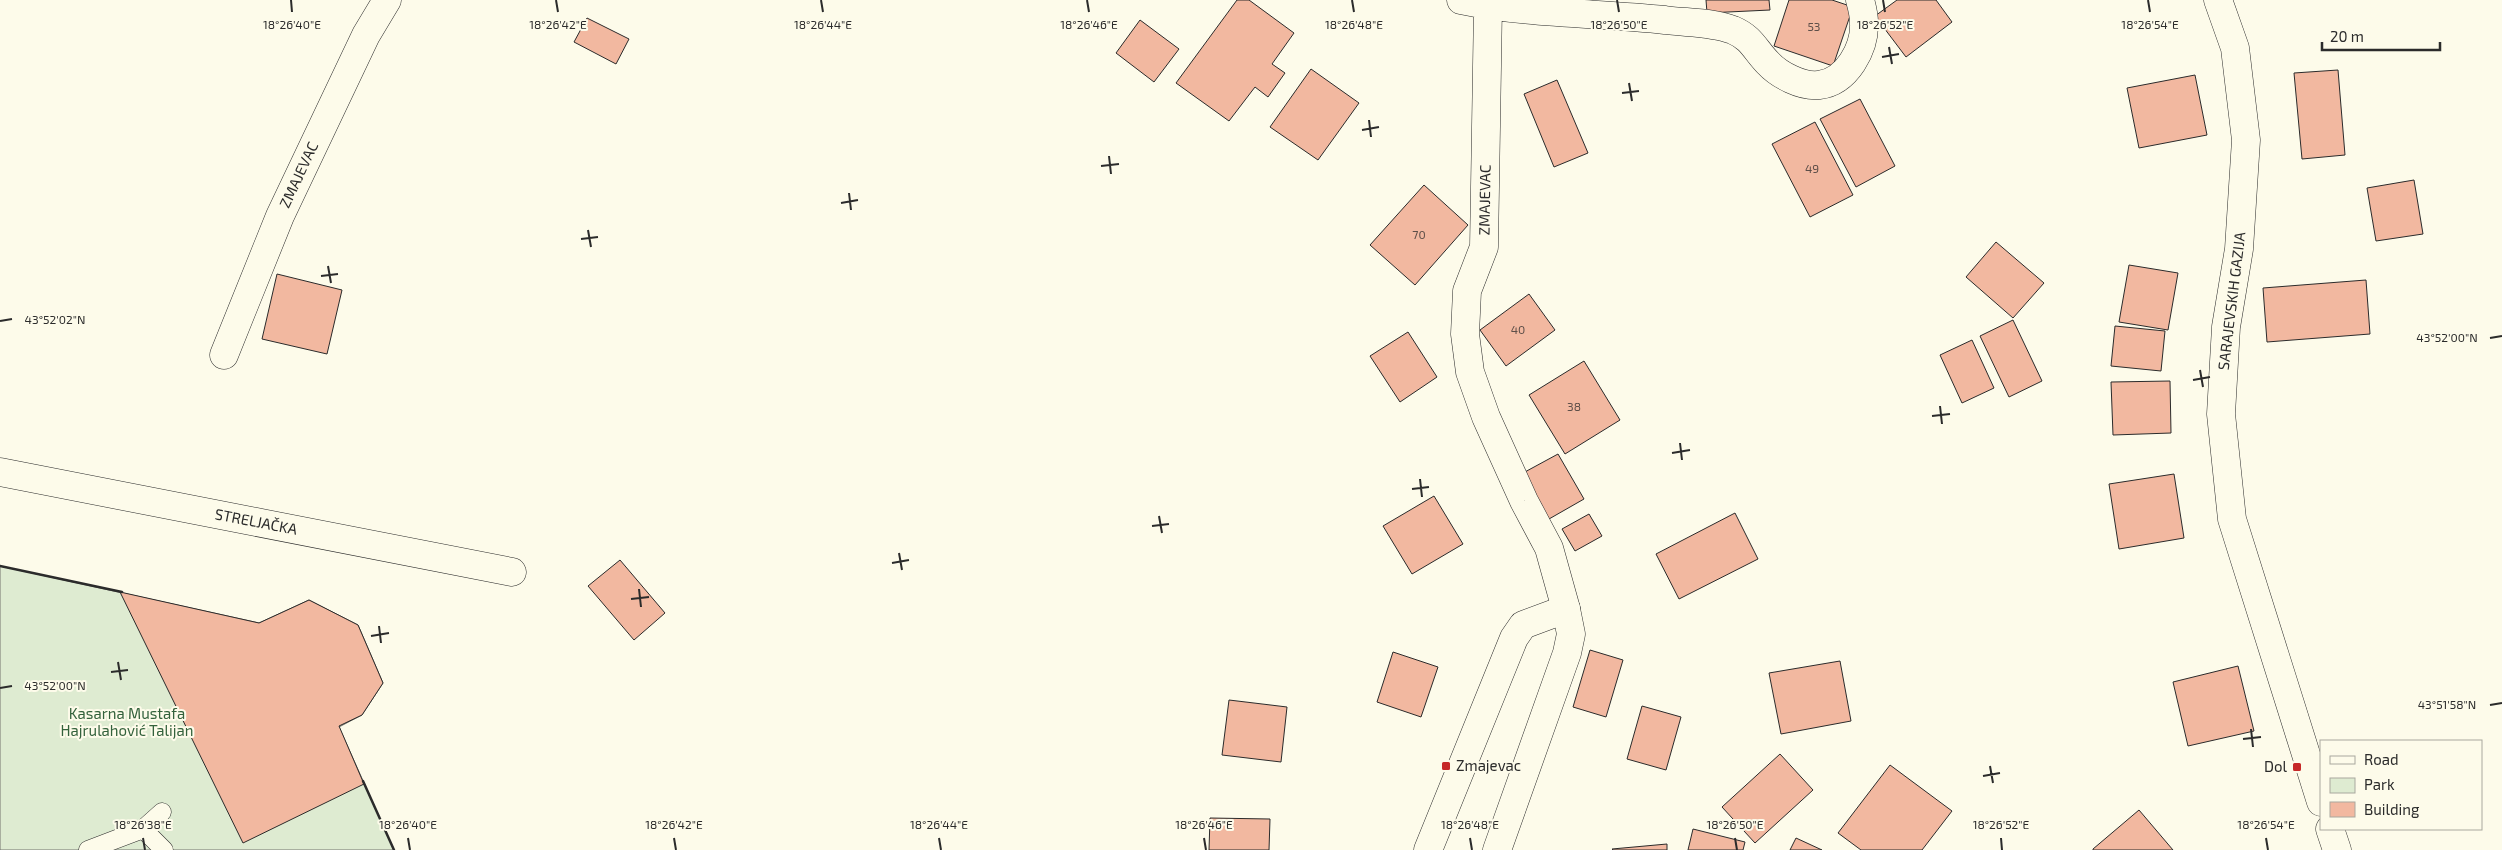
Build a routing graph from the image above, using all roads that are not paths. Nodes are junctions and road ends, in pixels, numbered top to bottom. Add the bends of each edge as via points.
1 (387, 0) edge
2 (1461, 0) edge
3 (1860, 0) edge
4 (2218, 0) edge
5 (1488, 6) junction
6 (224, 355) dead end
7 (0, 472) edge
8 (512, 572) dead end
9 (1566, 610) junction
10 (2320, 799) edge
11 (162, 812) dead end
12 (143, 828) junction
13 (2330, 830) edge
14 (88, 850) edge
15 (164, 850) edge
16 (1428, 850) edge
17 (1497, 850) edge
18 (2338, 850) edge

1 - 6 street, ZMAJEVAC via 366,35 280,216
2 - 5 street
3 - 5 street via 1864,24 1857,57 1839,77 1819,85 1793,80 1768,64 1753,42 1732,30 1610,14
4 - 10 street, SARAJEVSKIH GAZIJA via 2235,48 2246,140 2239,249 2226,326 2221,414 2232,519
5 - 9 street, ZMAJEVAC via 1484,247 1467,291 1465,334 1470,372 1486,417 1549,548
7 - 8 street, STRELJAČKA
9 - 16 street via 1523,625 1514,638
9 - 17 street, ZMAJEVAC via 1571,634 1567,654
11 - 12 lane
12 - 14 lane
12 - 15 lane
13 - 18 street

